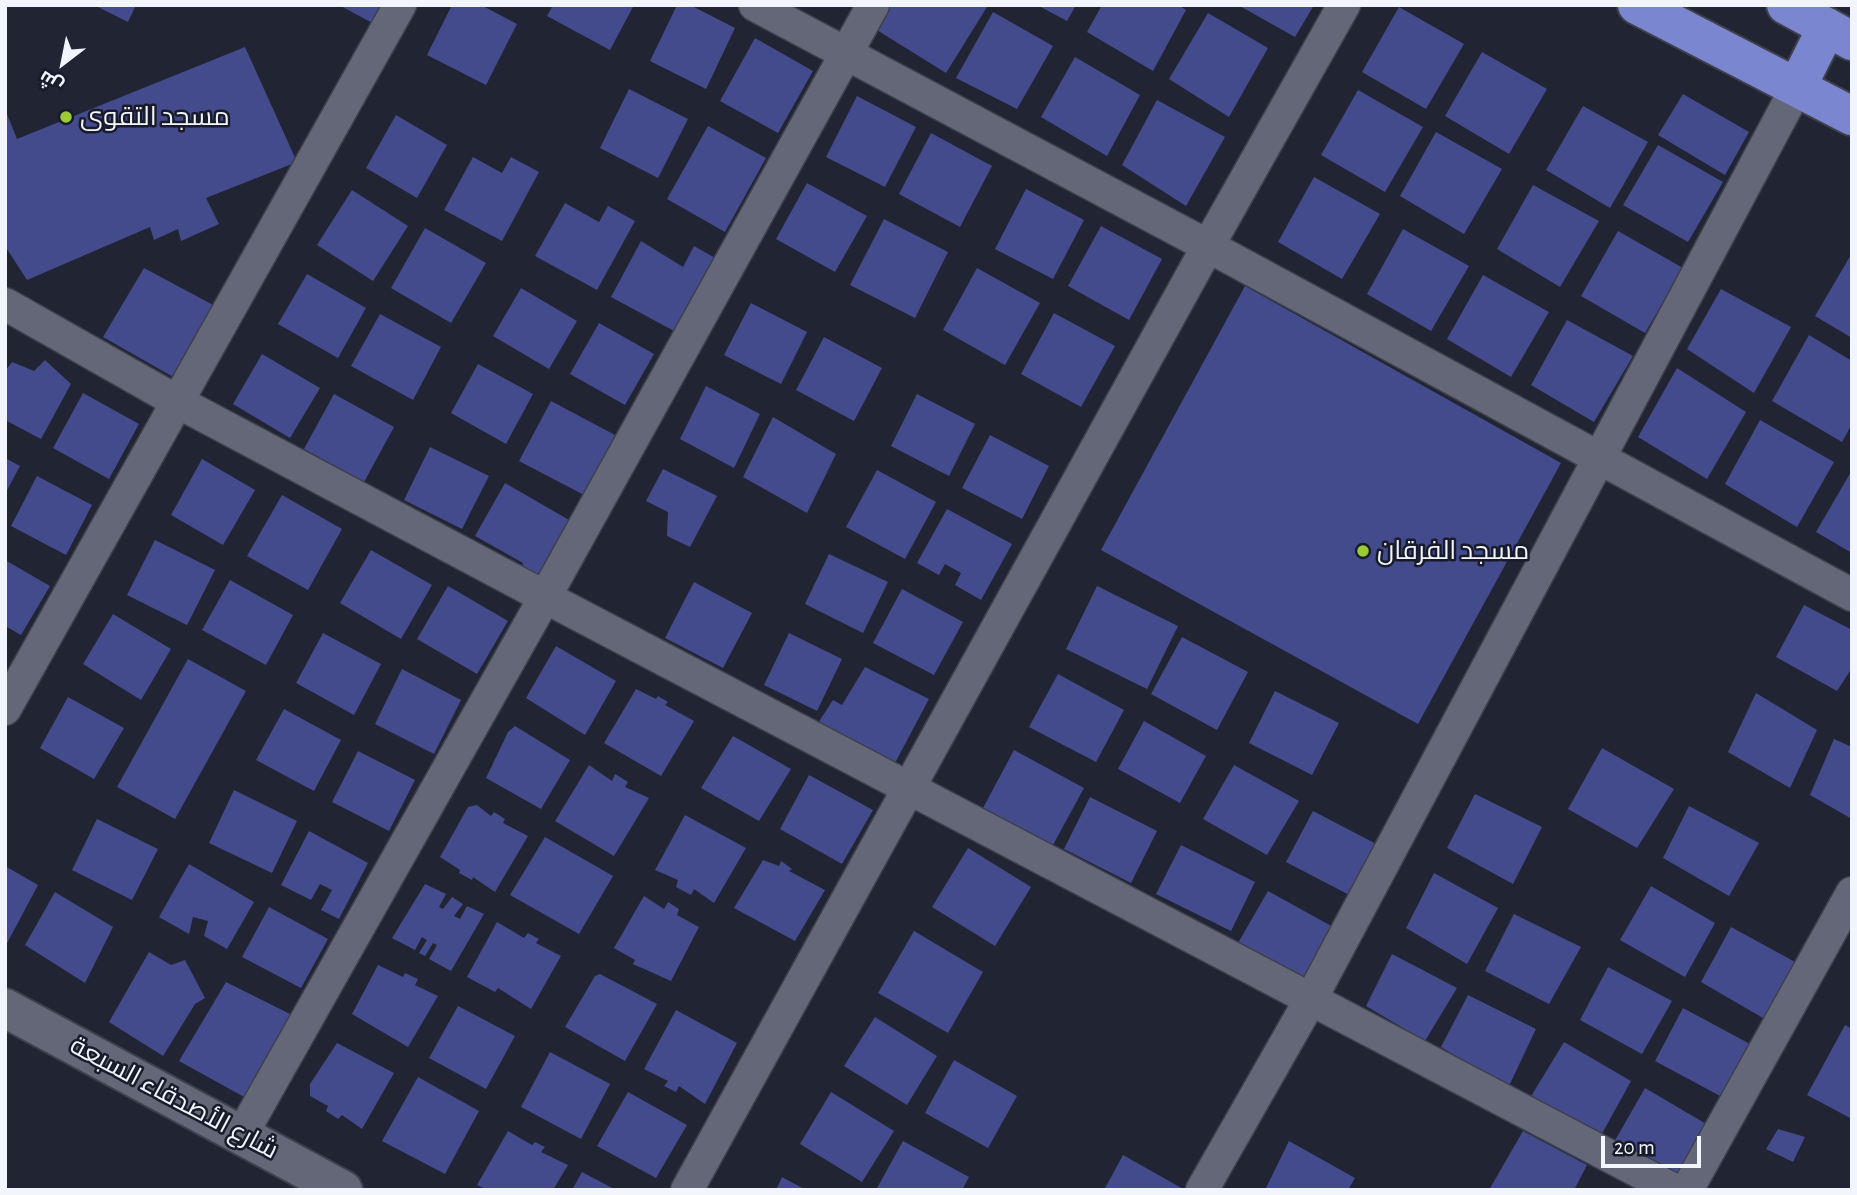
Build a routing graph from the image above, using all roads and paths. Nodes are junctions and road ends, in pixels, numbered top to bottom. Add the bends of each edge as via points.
1 (400, 5) edge
2 (755, 5) edge
3 (873, 5) edge
4 (1344, 5) edge
5 (1637, 5) edge
6 (1786, 5) edge
7 (1840, 34) edge
8 (846, 55) junction
9 (1797, 87) junction
10 (1852, 117) edge
11 (1208, 246) junction
12 (5, 304) edge
13 (178, 402) junction
14 (1600, 457) junction
15 (1852, 595) edge
16 (545, 597) junction
17 (5, 709) edge
18 (910, 788) junction
19 (1851, 895) edge
20 (1312, 997) junction
21 (5, 1008) edge
22 (242, 1134) junction
23 (343, 1190) edge
24 (687, 1190) edge
25 (1202, 1190) edge
26 (1674, 1190) edge
27 (1687, 1190) edge

1 - 13 street
2 - 8 street
3 - 8 street
4 - 11 street
5 - 9 highway
6 - 7 highway
7 - 9 highway
8 - 11 street
8 - 16 street
9 - 10 highway
9 - 14 street
11 - 14 street
11 - 18 street
12 - 13 street
13 - 16 street
13 - 17 street
14 - 15 street
14 - 20 street
16 - 18 street
16 - 22 street
18 - 20 street
18 - 24 street
19 - 27 street
20 - 25 street
20 - 26 street
21 - 22 street, شارع الأصدقاء السبعة
22 - 23 street, شارع الأصدقاء السبعة

